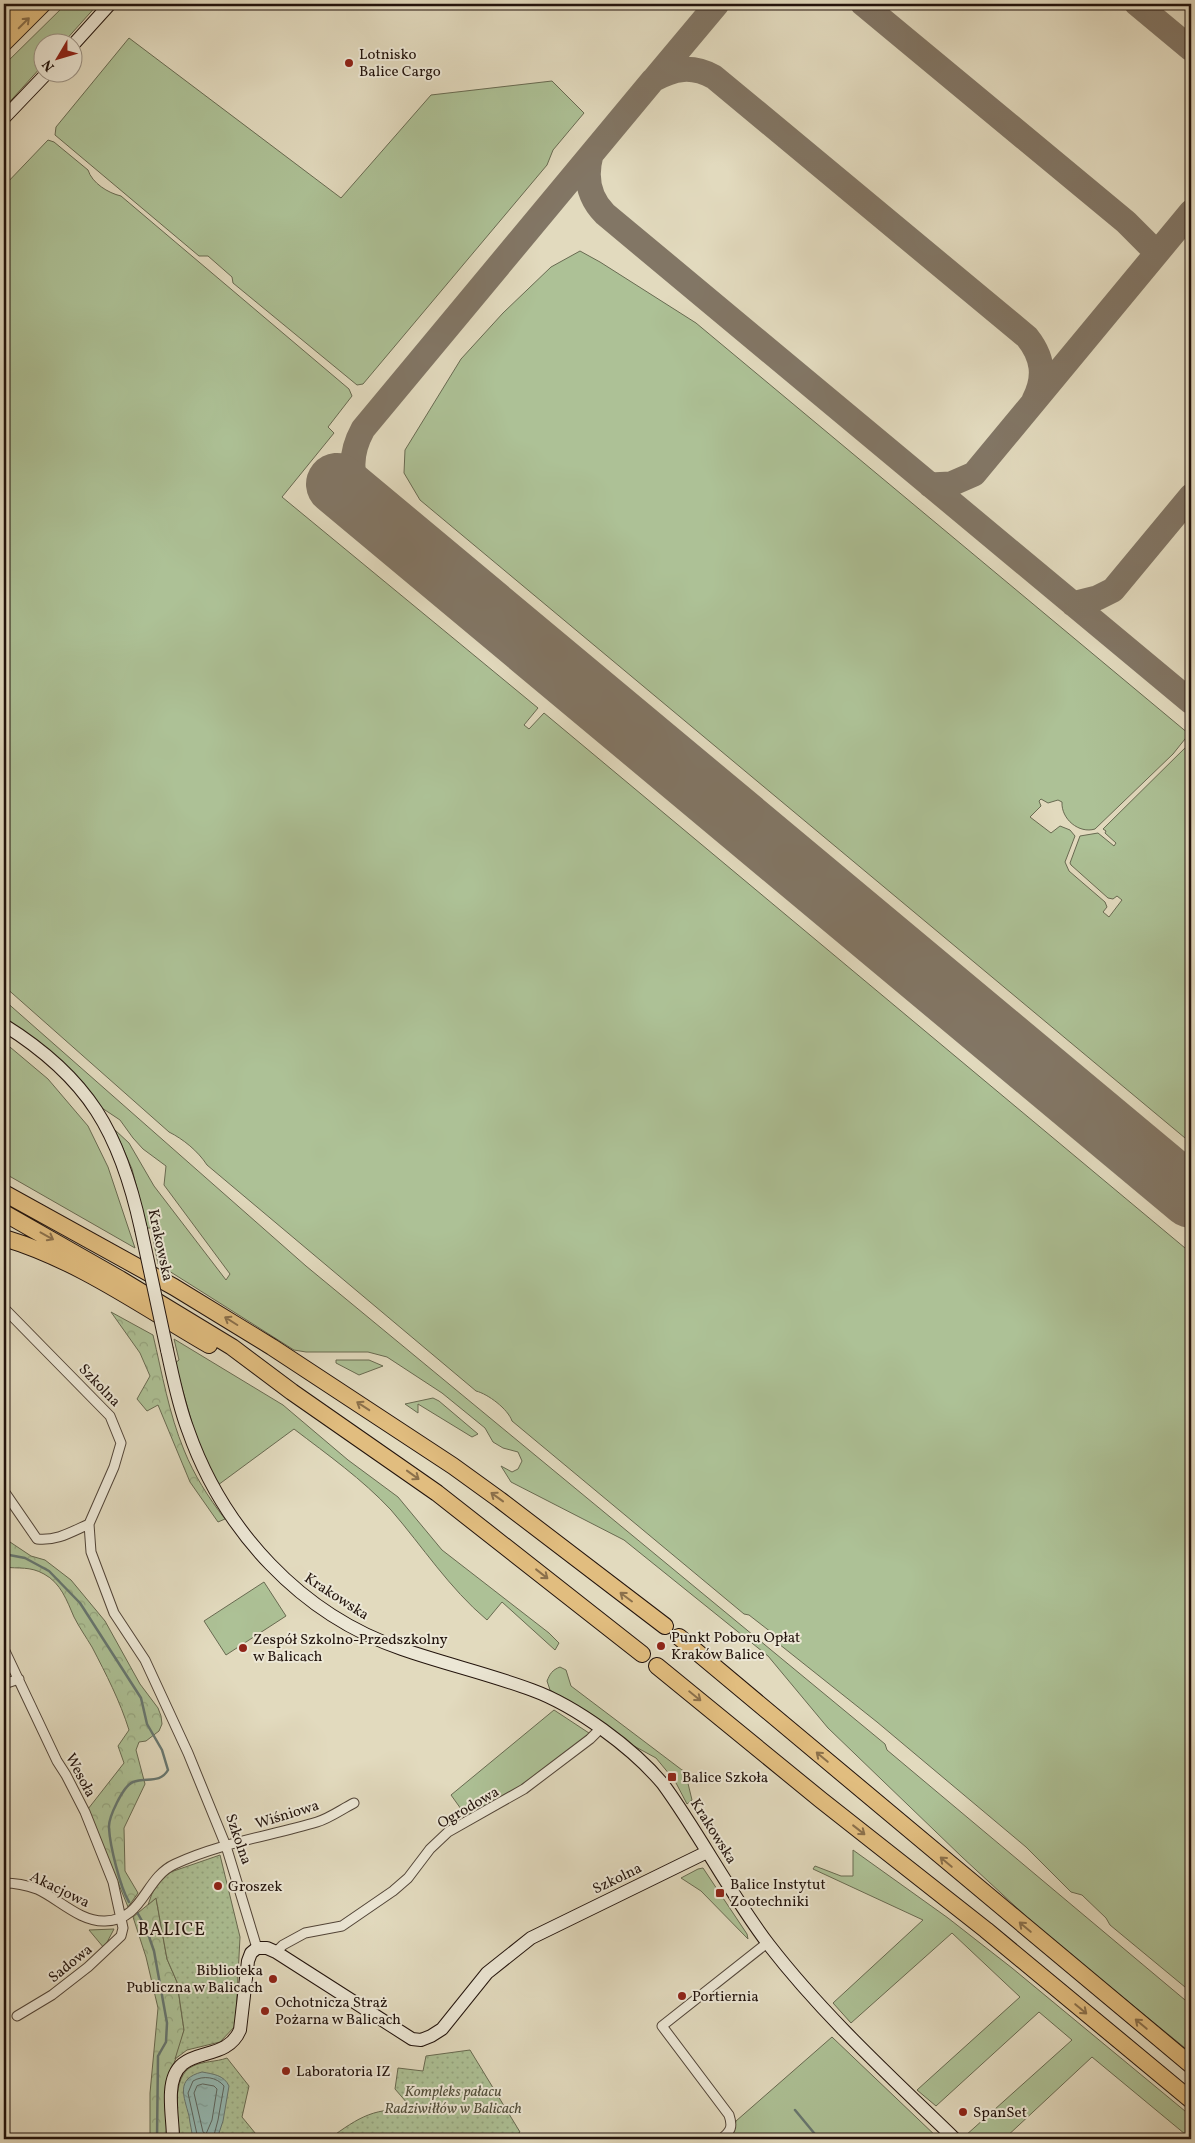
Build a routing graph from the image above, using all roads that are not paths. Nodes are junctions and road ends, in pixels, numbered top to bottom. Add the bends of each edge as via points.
1 (21, 4) edge
2 (43, 4) edge
3 (110, 4) edge
4 (4, 21) edge
5 (82, 35) edge
6 (4, 43) edge
7 (38, 82) edge
8 (4, 118) edge
9 (4, 1025) edge
10 (4, 1193) edge
11 (4, 1213) edge
12 (4, 1238) edge
13 (4, 1308) edge
14 (292, 1392) junction
15 (4, 1491) edge
16 (90, 1524) junction
17 (665, 1626) dead end
18 (680, 1637) dead end
19 (4, 1649) edge
20 (642, 1654) dead end
21 (657, 1666) dead end
22 (19, 1679) junction
23 (4, 1684) edge
24 (600, 1729) junction
25 (354, 1803) dead end
26 (226, 1846) junction
27 (707, 1852) junction
28 (4, 1883) edge
29 (120, 1918) junction
30 (768, 1943) junction
31 (257, 1948) junction
32 (276, 1952) junction
33 (17, 2016) dead end
34 (1191, 2065) edge
35 (1191, 2100) edge
36 (174, 2139) edge
37 (721, 2139) edge
38 (955, 2139) edge

1 - 4 highway
6 -> 2 highway
3 - 5 street
7 - 8 street
9 - 24 street, Krakowska, bridge via 36,1046 75,1082 98,1110 124,1162 187,1430 224,1505 250,1540 294,1588 340,1621 403,1649 534,1690
17 -> 10 highway via 453,1466 272,1347 174,1287
11 -> 14 highway via 232,1347
12 - 14 highway via 82,1271
13 - 16 street, Szkolna via 110,1416 118,1433 121,1443 114,1467
14 -> 20 highway via 437,1493
15 - 16 street via 37,1539 61,1537
16 - 26 street, Szkolna via 91,1552 106,1596 158,1686
34 -> 18 highway
19 - 22 street, Wesoła
21 -> 35 highway via 986,1930
22 - 23 street
22 - 29 street, Wesoła via 85,1812 112,1882
24 - 27 street, Krakowska via 654,1772
24 - 32 street, Ogrodowa via 524,1789 448,1832 393,1891 342,1926 305,1934
25 - 26 street, Wiśniowa via 319,1821
26 - 29 street via 167,1868 154,1879 132,1912
26 - 31 street, Szkolna
27 - 30 street, Krakowska
27 - 32 street, Szkolna via 530,1938 487,1973 442,2028 421,2040 412,2039
28 - 29 street, Akacjowa via 37,1889 96,1921
29 - 33 street, Sadowa via 121,1936 104,1954 52,1995
30 - 37 street via 662,2026 729,2115 730,2131
30 - 38 street, Krakowska via 821,2005
31 - 32 street, Szkolna
31 - 36 street via 248,1961 240,2030 236,2039 216,2052 186,2060 176,2072 171,2091

